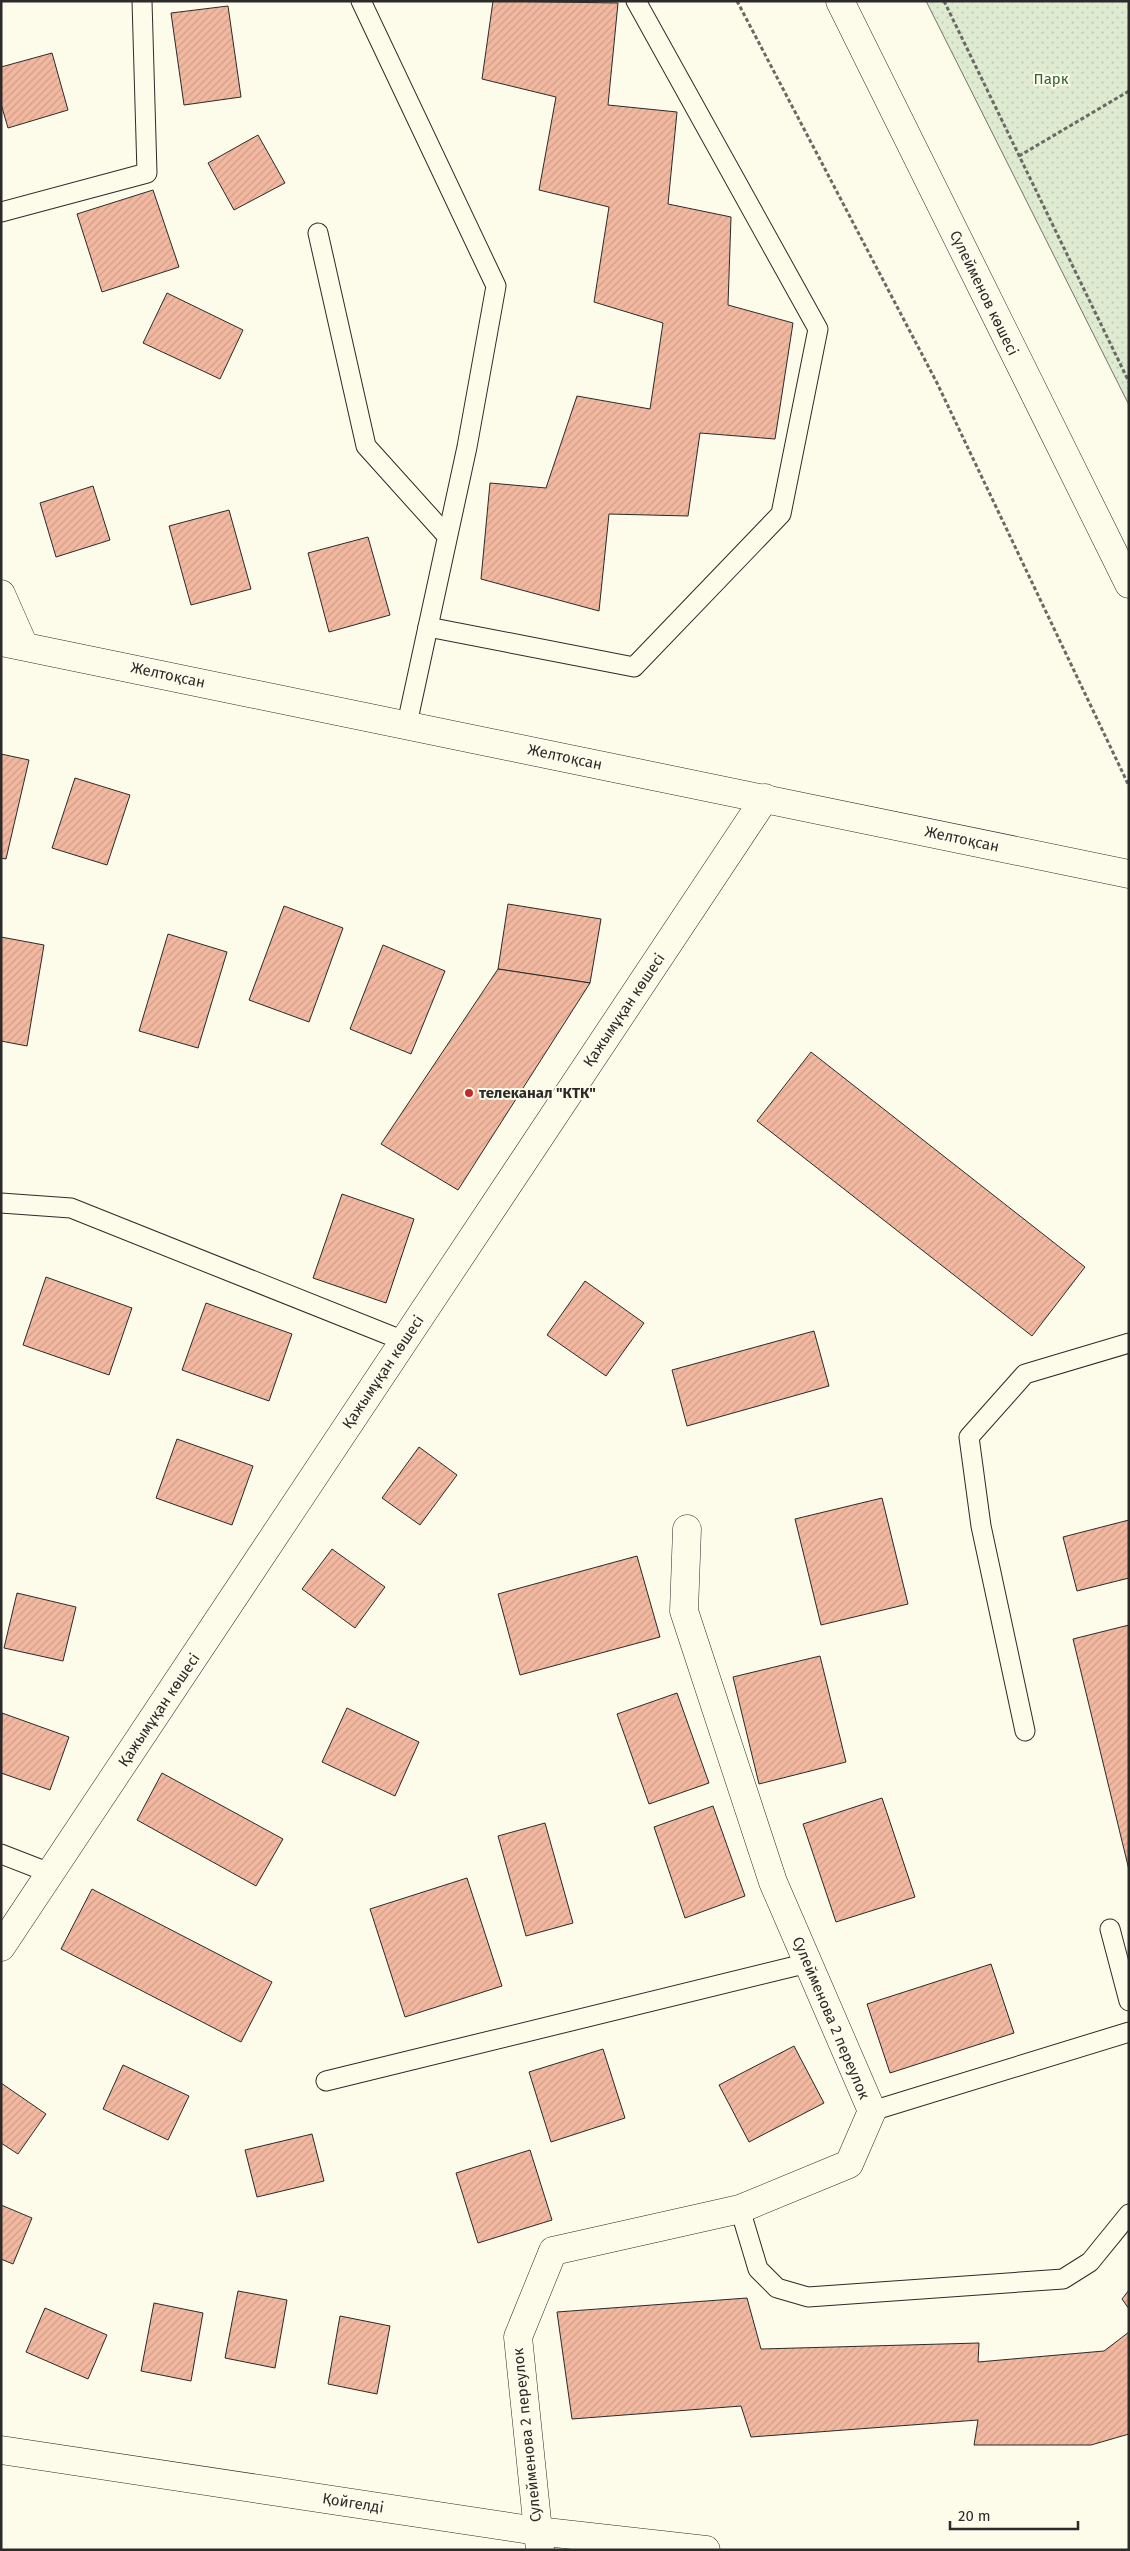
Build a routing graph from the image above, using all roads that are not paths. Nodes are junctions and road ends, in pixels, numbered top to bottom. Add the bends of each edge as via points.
1 (142, 1) edge
2 (362, 1) edge
3 (636, 1) edge
4 (840, 1) edge
5 (1, 212) edge
6 (318, 233) dead end
7 (447, 536) junction
8 (1129, 584) edge
9 (1, 594) edge
10 (428, 627) junction
11 (13, 644) edge
12 (407, 724) junction
13 (765, 798) junction
14 (1129, 874) edge
15 (1, 1203) edge
16 (404, 1341) junction
17 (1129, 1343) edge
18 (687, 1529) dead end
19 (1025, 1731) dead end
20 (1, 1854) edge
21 (50, 1873) junction
22 (1110, 1929) dead end
23 (1, 1947) edge
24 (808, 1963) junction
25 (1129, 2001) edge
26 (1129, 2032) edge
27 (326, 2081) dead end
28 (872, 2111) junction
29 (740, 2209) junction
30 (1129, 2214) edge
31 (1, 2450) edge
32 (538, 2540) edge
33 (706, 2550) edge

1 - 5 lane via 147,173
2 - 7 lane via 496,286 467,447
3 - 10 lane via 818,330 781,514 634,667
4 - 8 street, Сүлейменов көшесі
6 - 7 lane via 366,446
7 - 10 lane
9 - 11 street
10 - 12 lane
11 - 12 street, Желтоқсан
12 - 13 street, Желтоқсан
13 - 14 street, Желтоқсан
13 - 16 street, Қажымұқан көшесі
15 - 16 lane via 71,1208
16 - 21 street, Қажымұқан көшесі
17 - 19 lane via 1025,1374 969,1437 981,1526
18 - 24 street, Сулейменова 2 переулок via 684,1611 773,1882
20 - 21 lane
21 - 23 street, Қажымұқан көшесі
22 - 25 lane
24 - 27 lane
24 - 28 street, Сулейменова 2 переулок
26 - 28 lane
28 - 29 street, Сулейменова 2 переулок via 849,2164
29 - 30 lane via 758,2269 777,2288 808,2297 1063,2279 1090,2262
29 - 32 street, Сулейменова 2 переулок via 552,2251 518,2337
31 - 32 street, Қойгелді
32 - 33 street, Қойгелді

